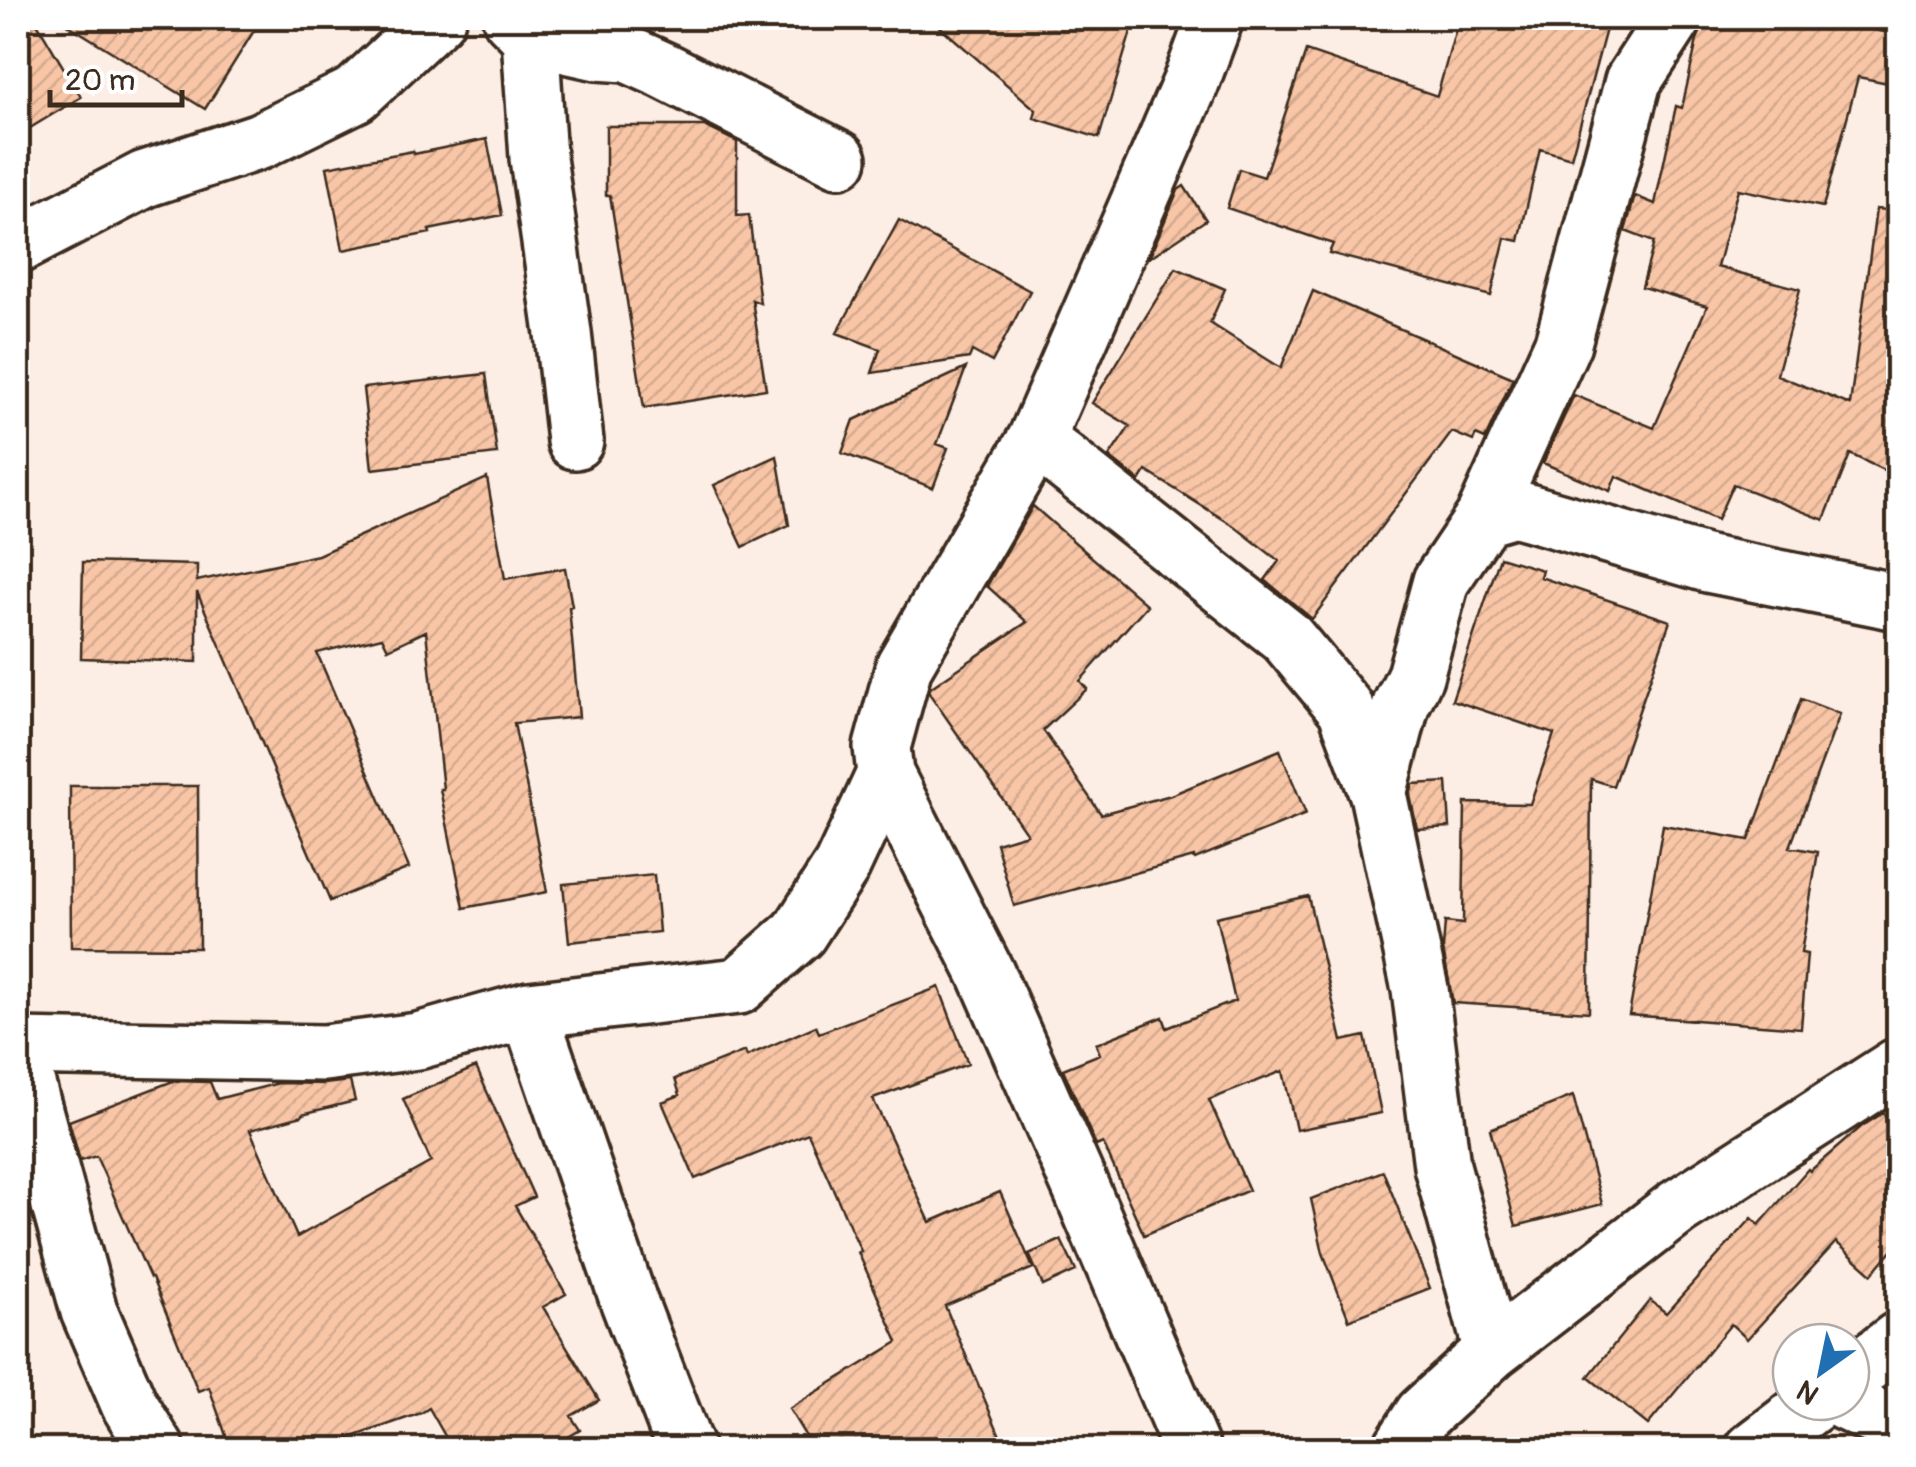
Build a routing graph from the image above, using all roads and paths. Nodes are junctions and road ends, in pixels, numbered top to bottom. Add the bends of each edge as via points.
1 (437, 18) edge
2 (1215, 18) edge
3 (1674, 18) edge
4 (520, 27) edge
5 (838, 160) dead end
6 (18, 245) edge
7 (1036, 439) junction
8 (575, 442) dead end
9 (1484, 517) junction
10 (1898, 602) edge
11 (1400, 704) junction
12 (1346, 709) junction
13 (884, 774) junction
14 (1378, 794) junction
15 (529, 1010) junction
16 (18, 1050) edge
17 (1898, 1066) edge
18 (1898, 1340) edge
19 (1492, 1351) junction
20 (1871, 1361) edge
21 (1871, 1414) edge
22 (1789, 1422) edge
23 (1898, 1426) edge
24 (157, 1450) edge
25 (686, 1450) edge
26 (1192, 1450) edge
27 (1400, 1450) edge
28 (1752, 1450) edge

1 - 6 street via 356,94 260,141 145,179
2 - 7 street
3 - 9 street via 1633,81 1562,343
4 - 5 street via 596,52 627,54
4 - 8 street
7 - 12 street via 1286,637
7 - 13 street via 904,666 882,746
9 - 10 street via 1514,508 1708,564
9 - 11 street via 1441,582 1416,676
11 - 12 street
11 - 14 street
12 - 14 street
13 - 15 street via 842,866 798,933 739,986
13 - 26 street via 986,974
14 - 19 street via 1420,989 1442,1166
15 - 16 street via 418,1041 324,1053
15 - 25 street
16 - 24 street via 89,1312
17 - 19 street via 1678,1208
18 - 20 street
19 - 27 street via 1423,1414
21 - 23 street
22 - 28 street

